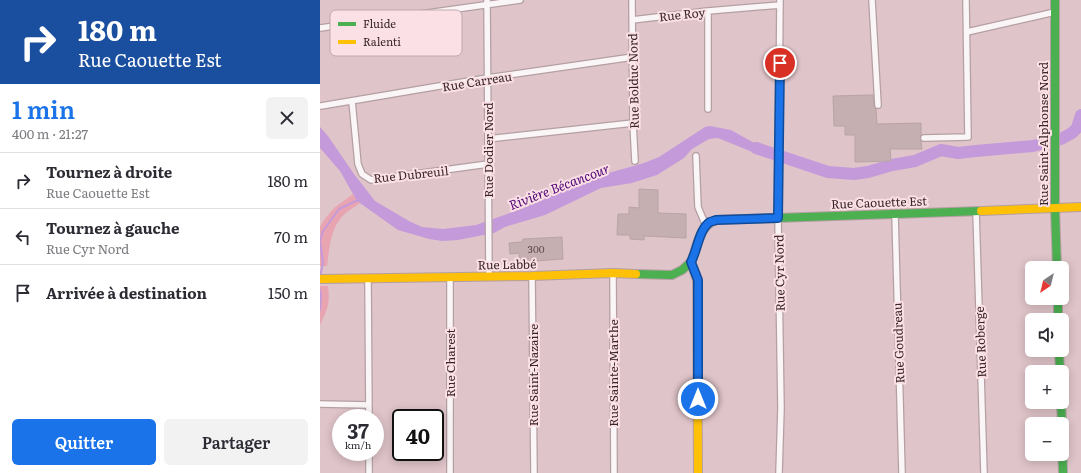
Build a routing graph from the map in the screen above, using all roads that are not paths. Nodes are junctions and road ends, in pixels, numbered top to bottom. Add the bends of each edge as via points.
1 (520, 0) edge
2 (632, 0) edge
3 (872, 0) edge
4 (966, 0) edge
5 (1055, 0) edge
6 (487, 2) edge
7 (780, 3) edge
8 (436, 10) edge
9 (708, 11) junction
10 (1055, 12) junction
11 (632, 20) junction
12 (330, 26) edge
13 (320, 28) edge
14 (967, 32) junction
15 (633, 58) junction
16 (487, 78) junction
17 (352, 101) junction
18 (878, 105) dead end
19 (321, 106) edge
20 (708, 109) dead end
21 (633, 123) junction
22 (924, 138) dead end
23 (488, 140) junction
24 (696, 156) dead end
25 (635, 161) dead end
26 (488, 164) junction
27 (1081, 207) edge
28 (1055, 208) junction
29 (976, 211) junction
30 (895, 214) junction
31 (778, 218) junction
32 (706, 226) junction
33 (1057, 261) edge
34 (691, 262) junction
35 (613, 273) junction
36 (532, 276) junction
37 (450, 277) junction
38 (489, 277) junction
39 (324, 279) edge
40 (368, 279) junction
41 (320, 404) edge
42 (369, 405) junction
43 (369, 409) edge
44 (369, 461) edge
45 (1063, 461) edge
46 (368, 473) edge
47 (450, 473) edge
48 (534, 473) edge
49 (614, 473) edge
50 (698, 473) edge
51 (779, 473) edge
52 (902, 473) edge
53 (984, 473) edge
54 (1063, 473) edge

1 - 6 street
2 - 11 street, Rue Bolduc Nord
3 - 18 street
4 - 14 street
5 - 10 street, Rue Saint-Alphonse Nord
6 - 8 street
6 - 16 street, Rue Dodier Nord
7 - 9 street, Rue Roy
7 - 31 street, Rue Cyr Nord
9 - 11 street, Rue Roy
9 - 20 street
10 - 14 street
10 - 28 street, Rue Saint-Alphonse Nord
11 - 15 street, Rue Bolduc Nord
12 - 13 street
14 - 22 street via 968,137
15 - 16 street, Rue Carreau
15 - 21 street, Rue Bolduc Nord
16 - 17 street, Rue Carreau
16 - 23 street, Rue Dodier Nord
17 - 19 street, Rue Carreau
17 - 26 street, Rue Dubreuil via 358,164 362,174 370,180
21 - 23 street
21 - 25 street, Rue Bolduc Nord
23 - 26 street, Rue Dodier Nord
24 - 32 street via 698,207
26 - 38 street, Rue Dodier Nord
27 - 28 street, Rue Caouette Est
28 - 29 street, Rue Caouette Est
28 - 33 street, Rue Saint-Alphonse Nord
29 - 30 street, Rue Caouette Est
29 - 53 street, Rue Roberge
30 - 31 street, Rue Caouette Est
30 - 52 street, Rue Goudreau
31 - 32 street, Rue Caouette Est via 716,220
31 - 51 street, Rue Cyr Nord via 781,408
32 - 34 street
34 - 35 street, Rue Labbé via 686,268 672,275
34 - 50 street via 698,280
35 - 36 street, Rue Labbé
35 - 49 street, Rue Sainte-Marthe
36 - 38 street, Rue Labbé
36 - 48 street, Rue Saint-Nazaire
37 - 38 street, Rue Labbé
37 - 40 street, Rue Labbé
37 - 47 street, Rue Charest
39 - 40 street, Rue Labbé
40 - 42 street
41 - 42 street
42 - 43 street
44 - 46 street
45 - 54 street

